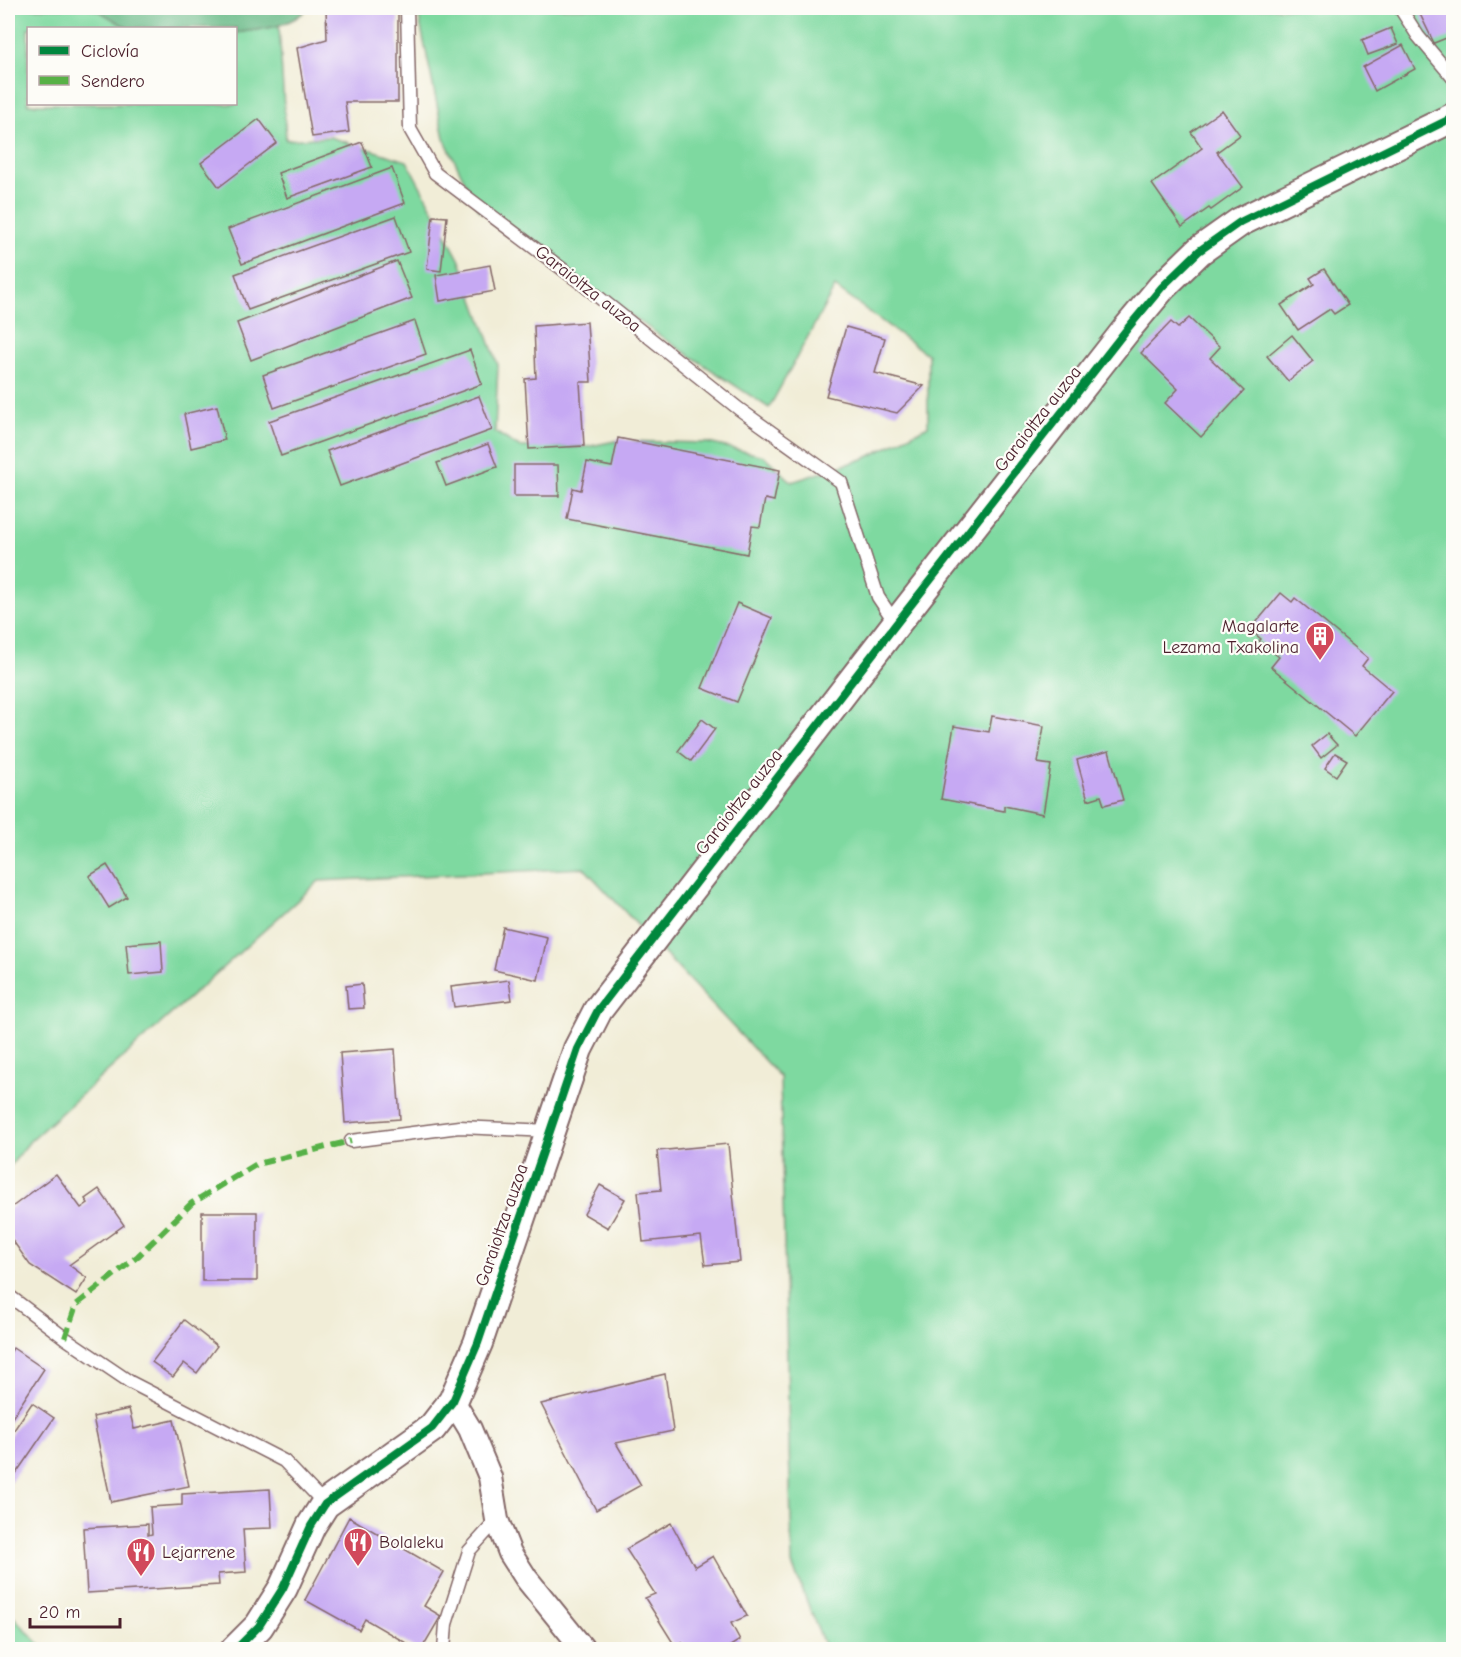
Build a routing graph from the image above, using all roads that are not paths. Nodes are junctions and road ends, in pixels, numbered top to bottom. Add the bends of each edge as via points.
1 (407, 8) edge
2 (1400, 8) edge
3 (1454, 79) edge
4 (1454, 117) edge
5 (896, 624) junction
6 (551, 1131) junction
7 (351, 1141) dead end
8 (8, 1295) edge
9 (453, 1401) junction
10 (325, 1504) junction
11 (497, 1520) junction
12 (235, 1650) edge
13 (444, 1650) edge
14 (584, 1650) edge

1 - 5 lane, Garaioltza auzoa via 410,129 435,173 739,409 841,482 878,597
2 - 3 lane
4 - 5 street, Garaioltza auzoa via 1240,222 1199,251 1127,329
5 - 6 street, Garaioltza auzoa via 598,1010 578,1049
6 - 7 lane via 459,1127
6 - 9 street, Garaioltza auzoa via 478,1343
8 - 10 lane via 130,1382 285,1461
9 - 10 street, Garaioltza auzoa via 432,1428
9 - 11 street via 470,1429 490,1477
10 - 12 street, Garaioltza auzoa via 277,1597 259,1626
11 - 13 lane via 469,1551 446,1624
11 - 14 street via 510,1553 526,1578

